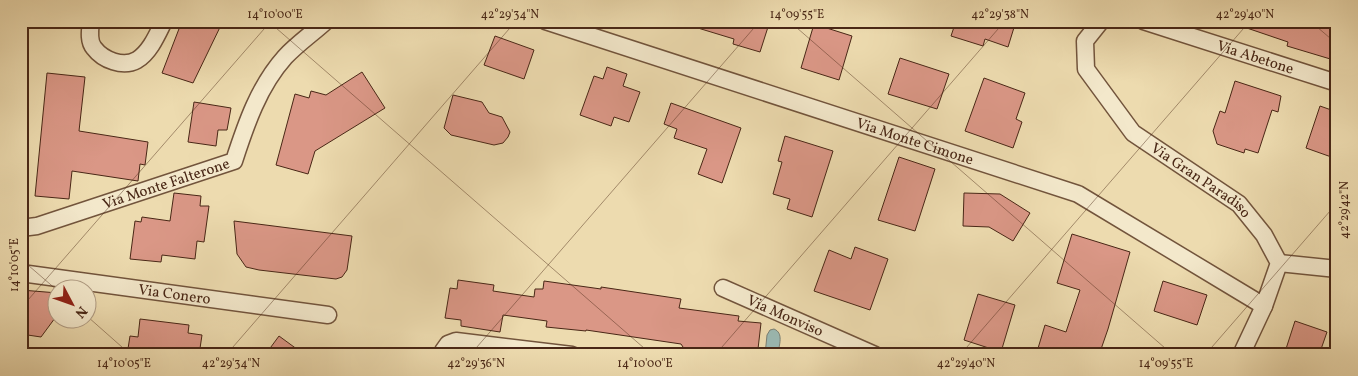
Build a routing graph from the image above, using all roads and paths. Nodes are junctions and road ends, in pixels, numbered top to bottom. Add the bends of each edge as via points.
1 (91, 21) edge
2 (164, 21) edge
3 (326, 21) edge
4 (545, 21) edge
5 (1101, 21) edge
6 (1143, 21) edge
7 (1337, 83) edge
8 (21, 228) edge
9 (1279, 263) junction
10 (1337, 269) edge
11 (21, 273) edge
12 (723, 288) dead end
13 (1264, 306) junction
14 (328, 315) dead end
15 (444, 355) edge
16 (572, 355) edge
17 (875, 355) edge
18 (1241, 355) edge

1 - 2 street via 90,37 94,48 108,59 122,63 134,61 144,54
3 - 8 street, Via Monte Falterone via 285,56 271,75 248,116 234,161 36,226
4 - 13 street, Via Monte Cimone via 1078,194
5 - 9 street, Via Gran Paradiso via 1085,41 1086,69 1101,91 1133,133 1239,204 1264,235
6 - 7 street, Via Abetone
9 - 10 street
9 - 13 street
11 - 14 street, Via Conero
12 - 17 street, Via Monviso
13 - 18 street
15 - 16 street via 448,344 456,341

